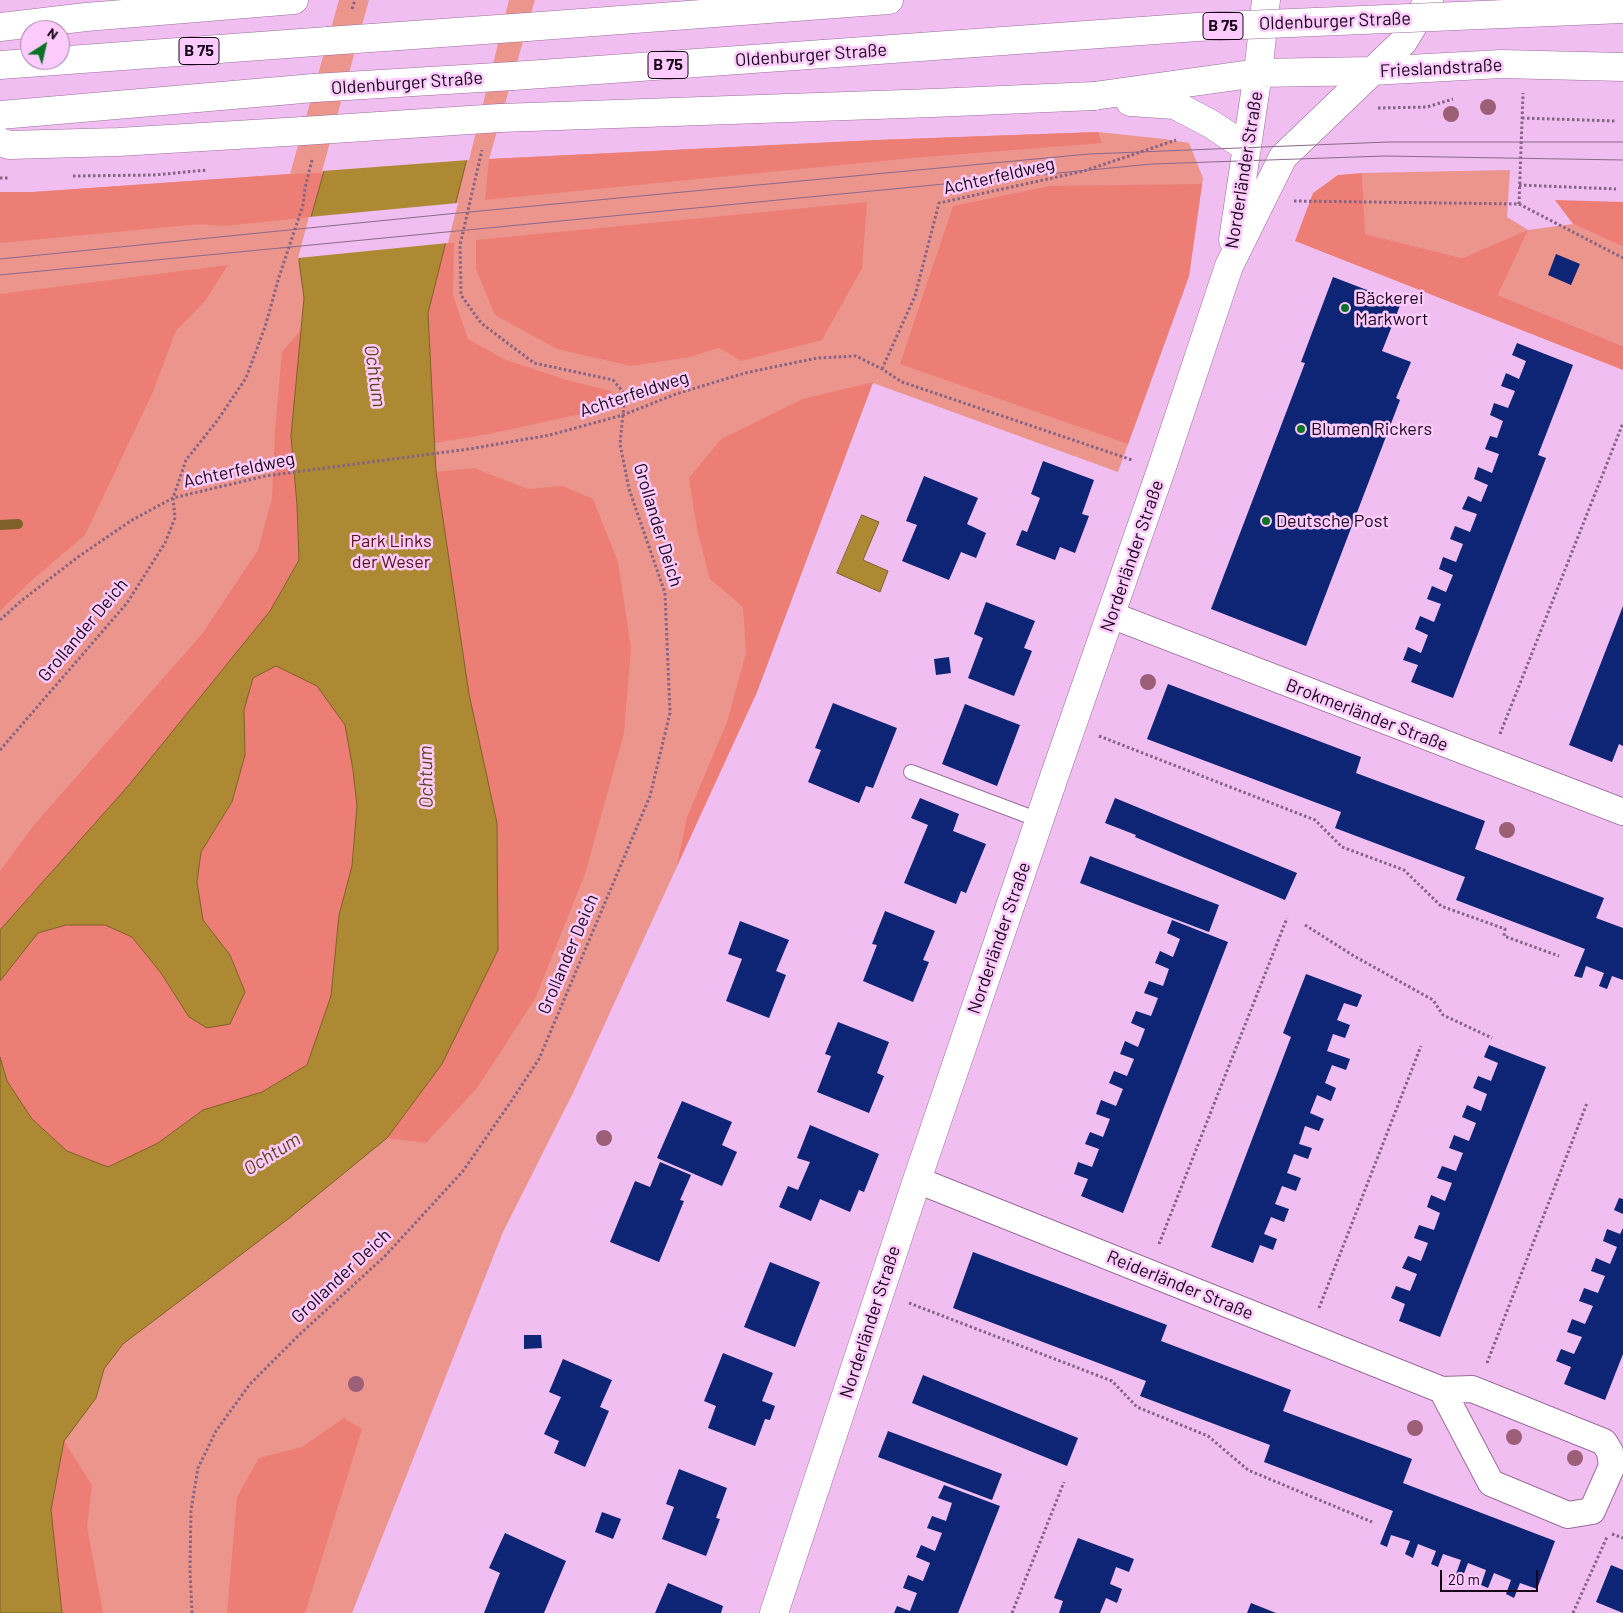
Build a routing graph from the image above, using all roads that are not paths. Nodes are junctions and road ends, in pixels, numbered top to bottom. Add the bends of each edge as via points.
1 (294, 0) edge
2 (889, 0) edge
3 (1266, 0) edge
4 (1429, 0) edge
5 (1623, 9) edge
6 (0, 27) edge
7 (0, 65) edge
8 (1623, 67) edge
9 (1372, 71) junction
10 (1258, 73) junction
11 (1094, 96) junction
12 (0, 115) edge
13 (0, 142) edge
14 (1247, 148) junction
15 (1230, 266) junction
16 (1111, 615) junction
17 (911, 772) dead end
18 (1623, 812) edge
19 (1039, 820) junction
20 (917, 1180) junction
21 (1442, 1390) junction
22 (774, 1613) edge

1 - 6 main road
2 - 7 main road, B 75, bridge
3 - 10 main road, Norderländer Straße
4 - 9 main road, Norderländer Straße via 1403,42
5 - 12 main road, Oldenburger Straße / B 75, bridge via 1197,27 314,88
8 - 9 main road, Frieslandstraße via 1501,64
9 - 10 main road, Frieslandstraße
9 - 15 main road, Norderländer Straße via 1283,157
10 - 11 main road, Frieslandstraße
10 - 14 main road, Norderländer Straße
11 - 13 main road, bridge via 500,118 9,146
11 - 14 main road via 1176,105
14 - 15 main road, Norderländer Straße
15 - 16 main road, Norderländer Straße
16 - 18 street, Brokmerländer Straße
16 - 19 main road, Norderländer Straße
17 - 19 lane
19 - 20 main road, Norderländer Straße
20 - 21 street, Reiderländer Straße
20 - 22 main road, Norderländer Straße
21 - 21 street, Reiderländer Straße via 1491,1482 1568,1515 1592,1511 1612,1466 1610,1452 1604,1442 1476,1390

